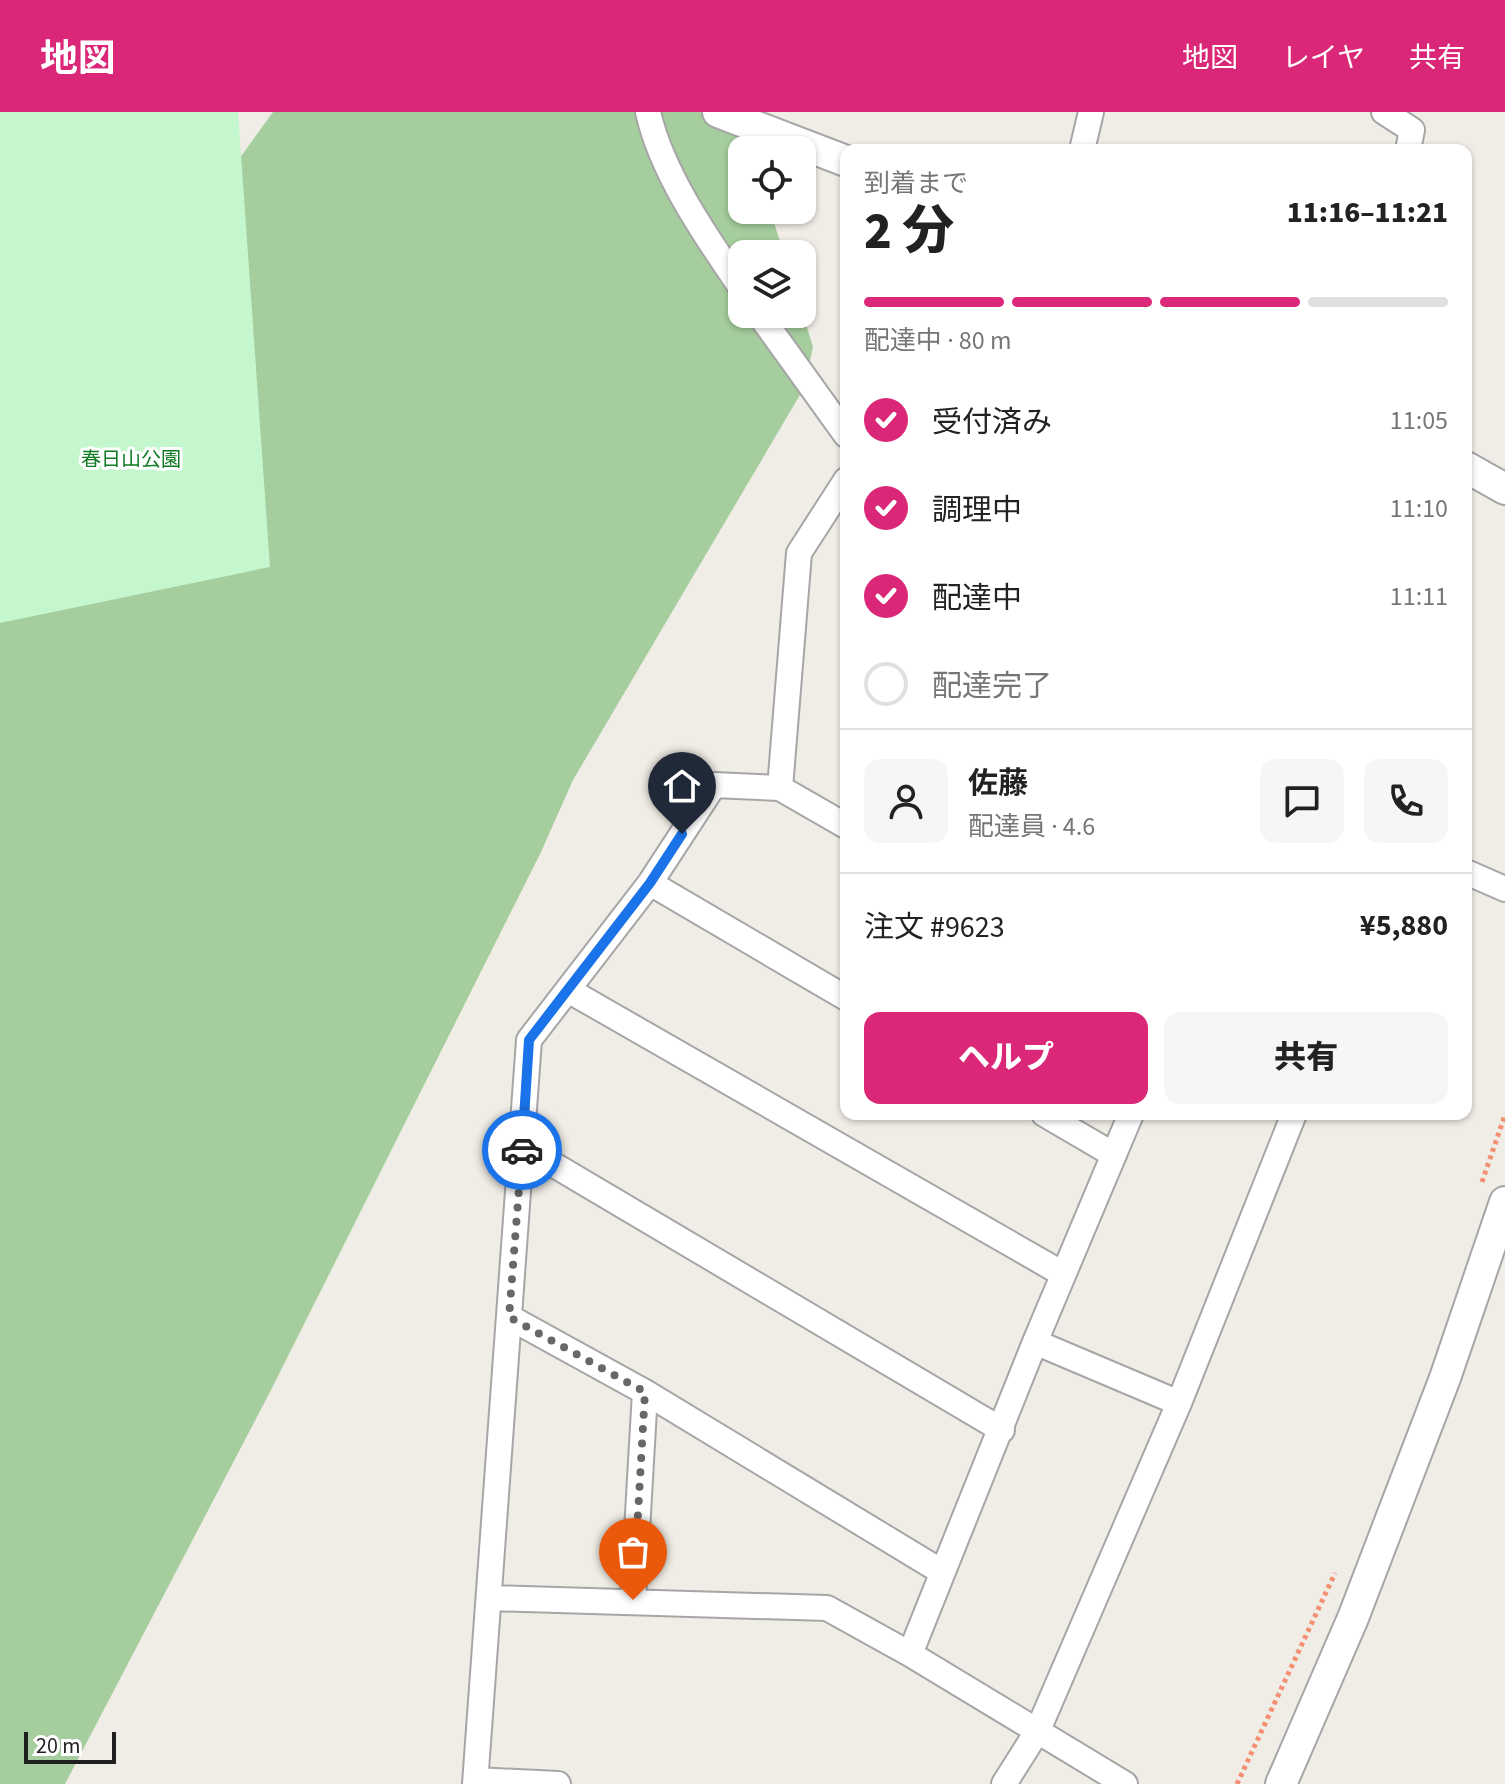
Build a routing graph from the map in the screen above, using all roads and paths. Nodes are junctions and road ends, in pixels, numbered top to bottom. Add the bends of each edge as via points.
1 (648, 112) edge
2 (718, 112) edge
3 (1091, 112) edge
4 (1384, 112) edge
5 (1083, 144) edge
6 (1409, 144) edge
7 (840, 159) edge
8 (728, 269) edge
9 (769, 328) edge
10 (840, 427) edge
11 (1472, 470) edge
12 (840, 489) edge
13 (1505, 489) edge
14 (780, 788) junction
15 (840, 823) edge
16 (1472, 875) edge
17 (650, 883) junction
18 (1505, 889) edge
19 (568, 990) junction
20 (840, 994) edge
21 (1505, 1115) edge
22 (1054, 1120) edge
23 (1129, 1120) edge
24 (1292, 1120) edge
25 (522, 1146) junction
26 (1114, 1155) junction
27 (1493, 1196) edge
28 (1063, 1274) junction
29 (509, 1317) junction
30 (1035, 1342) junction
31 (645, 1392) junction
32 (1179, 1403) junction
33 (1002, 1430) junction
34 (1341, 1560) dead end
35 (942, 1572) junction
36 (489, 1598) junction
37 (633, 1600) junction
38 (910, 1654) junction
39 (1038, 1730) junction
40 (476, 1782) edge
41 (558, 1784) edge
42 (1004, 1784) edge
43 (1125, 1784) edge
44 (1237, 1784) edge
45 (1281, 1784) edge

1 - 8 street via 669,168
2 - 7 street
3 - 5 street
4 - 6 street via 1412,130
9 - 10 street
11 - 13 street
12 - 14 street via 799,553
14 - 15 street
14 - 17 street via 714,785
16 - 18 street
17 - 19 street
17 - 20 street
19 - 25 street via 529,1040
19 - 28 street
21 - 27 path
22 - 26 street
23 - 26 street
24 - 32 street
25 - 29 street
25 - 33 street
26 - 28 street
27 - 45 street via 1445,1378 1353,1618
28 - 30 street
29 - 31 street
29 - 36 street
30 - 32 street
30 - 33 street
31 - 35 street
31 - 37 street
32 - 39 street
33 - 35 street
34 - 44 path
35 - 38 street
36 - 37 street
36 - 40 street
37 - 38 street via 827,1608
38 - 39 street
39 - 42 street
39 - 43 street
40 - 41 street

